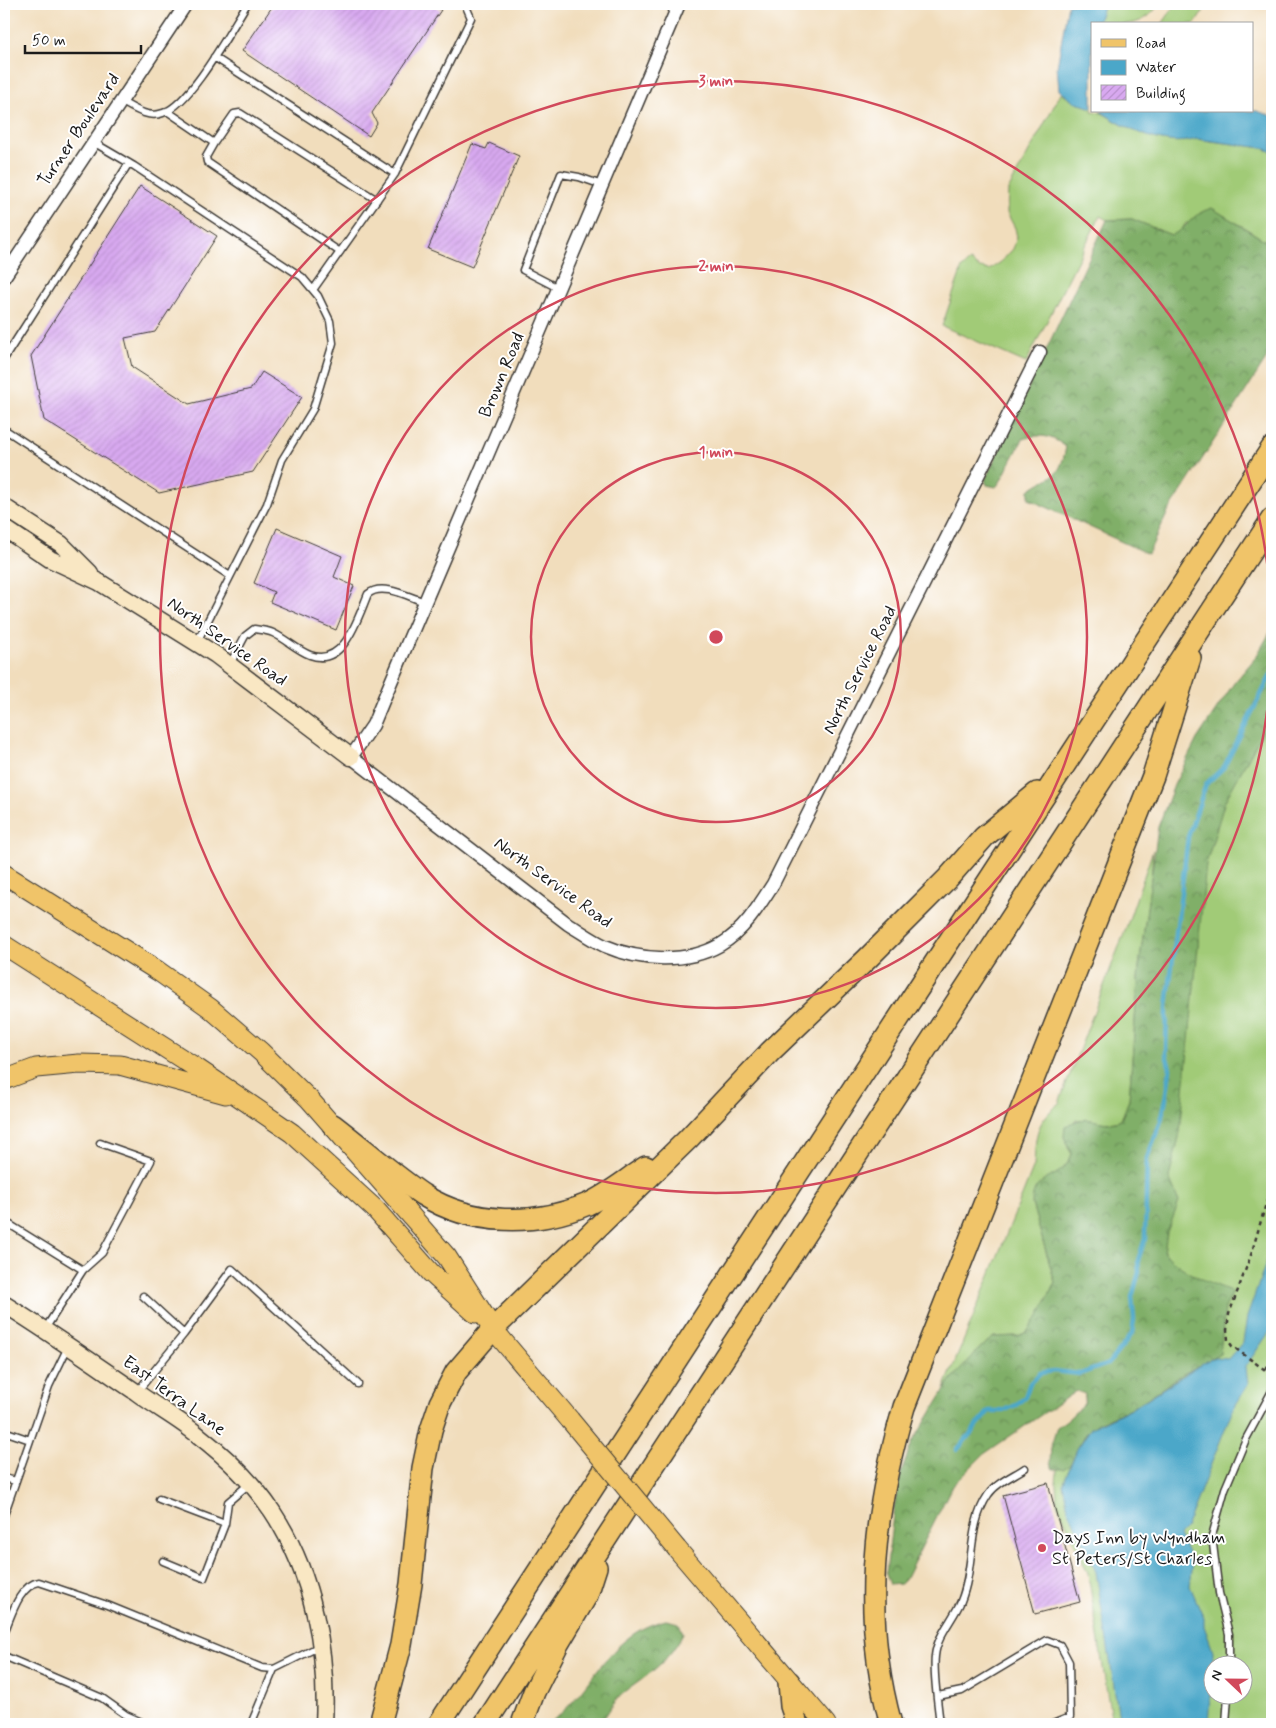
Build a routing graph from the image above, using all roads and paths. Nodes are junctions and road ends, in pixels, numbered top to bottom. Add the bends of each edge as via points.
1 (186, 4) edge
2 (247, 4) edge
3 (465, 4) edge
4 (679, 4) edge
5 (214, 57) junction
6 (120, 101) junction
7 (167, 111) junction
8 (93, 142) junction
9 (214, 143) junction
10 (129, 163) junction
11 (395, 174) junction
12 (602, 185) junction
13 (377, 200) junction
14 (340, 252) junction
15 (4, 277) edge
16 (558, 288) junction
17 (313, 290) junction
18 (1040, 352) dead end
19 (4, 359) edge
20 (4, 430) edge
21 (1272, 448) edge
22 (4, 507) edge
23 (1272, 519) edge
24 (4, 528) edge
25 (230, 576) junction
26 (99, 582) junction
27 (425, 602) junction
28 (1199, 631) junction
29 (197, 643) junction
30 (229, 665) junction
31 (351, 757) junction
32 (1053, 780) junction
33 (4, 872) edge
34 (4, 945) edge
35 (4, 1080) edge
36 (246, 1100) junction
37 (333, 1125) junction
38 (688, 1139) junction
39 (100, 1144) dead end
40 (1272, 1183) edge
41 (4, 1221) edge
42 (83, 1270) junction
43 (143, 1296) dead end
44 (4, 1304) edge
45 (493, 1329) junction
46 (45, 1330) junction
47 (184, 1334) junction
48 (68, 1346) junction
49 (1272, 1360) edge
50 (1266, 1369) junction
51 (1272, 1375) edge
52 (358, 1384) dead end
53 (1272, 1391) edge
54 (137, 1393) junction
55 (4, 1431) edge
56 (30, 1440) junction
57 (1025, 1468) dead end
58 (4, 1478) edge
59 (16, 1481) junction
60 (249, 1484) junction
61 (159, 1499) dead end
62 (4, 1515) edge
63 (225, 1524) junction
64 (606, 1539) junction
65 (162, 1561) dead end
66 (4, 1633) edge
67 (322, 1645) junction
68 (4, 1656) edge
69 (1229, 1656) edge
70 (274, 1669) junction
71 (789, 1682) junction
72 (938, 1696) junction
73 (1227, 1706) edge
74 (146, 1724) edge
75 (251, 1724) edge
76 (324, 1724) edge
77 (380, 1724) edge
78 (439, 1724) edge
79 (485, 1724) edge
80 (522, 1724) edge
81 (797, 1724) edge
82 (826, 1724) edge
83 (891, 1724) edge
84 (940, 1724) edge
85 (1053, 1724) edge
86 (1226, 1724) edge

1 - 6 street, Turner Boulevard
2 - 5 lane
3 - 11 lane via 471,18
4 - 12 street, Brown Road
5 - 7 lane via 176,106
5 - 11 lane
6 - 7 lane via 145,114
6 - 8 street, Turner Boulevard
7 - 9 lane
8 - 10 lane
8 - 15 street, Turner Boulevard
9 - 13 lane via 234,114 240,113
9 - 14 lane via 206,162
10 - 17 lane via 302,276
10 - 19 lane
11 - 13 lane
12 - 16 street, Brown Road
12 - 16 lane via 561,174 523,270
13 - 14 lane
14 - 17 lane
16 - 27 street, Brown Road
17 - 25 lane via 330,321 333,343 313,409 282,460 267,504
18 - 31 street, North Service Road via 774,884 749,920 720,944 687,956 647,958 604,946 568,924
20 - 25 lane
21 - 32 highway
22 - 26 street, North Service Road via 61,544
23 - 28 highway
24 - 26 street, North Service Road via 50,559
25 - 29 lane
26 - 29 street, North Service Road
27 - 30 lane via 393,591 372,590 343,646 329,656 311,656 272,632 254,629 245,636
27 - 31 street, Brown Road via 373,726
28 - 64 highway
28 - 83 highway via 1153,776 908,1398 888,1460 872,1578 875,1636 883,1695
29 - 30 street, North Service Road
30 - 31 street, North Service Road
32 - 38 highway via 984,837 868,960 770,1052
32 - 78 highway via 919,991
33 - 37 main road via 210,1008 261,1052
34 - 36 main road
35 - 36 main road via 36,1068 120,1065
36 - 45 main road via 335,1170 375,1208 431,1273
37 - 38 highway via 424,1196 468,1214 512,1220 541,1218 589,1203
37 - 45 main road via 447,1257
38 - 45 highway
39 - 42 lane via 151,1161 102,1253
40 - 50 path via 1251,1255 1229,1314 1227,1330 1232,1346
41 - 42 lane
42 - 46 lane
43 - 47 lane
44 - 46 street, East Terra Lane
45 - 71 main road, bridge
45 - 77 highway via 456,1372 431,1430 422,1468 411,1584 401,1645
46 - 48 street, East Terra Lane
47 - 52 lane via 232,1269
47 - 54 lane
48 - 54 street, East Terra Lane
48 - 56 lane via 49,1386
49 - 50 path
50 - 51 path
53 - 69 lane via 1246,1439 1225,1489 1212,1536 1218,1592 1229,1634
54 - 60 street, East Terra Lane via 198,1435
55 - 56 lane
56 - 59 lane
57 - 72 lane via 989,1493 981,1507 961,1600 941,1635 935,1656
58 - 59 lane
59 - 62 lane
60 - 63 lane via 228,1502
60 - 67 street, East Terra Lane via 272,1512 295,1556 316,1615
61 - 63 lane
63 - 65 lane via 204,1578
64 - 79 highway
64 - 80 highway via 587,1595 546,1668
66 - 70 lane via 24,1591 31,1583 39,1582 106,1605 240,1661
67 - 70 lane
67 - 76 street, East Terra Lane via 326,1694
68 - 74 lane via 102,1698
70 - 75 lane
71 - 81 highway via 791,1706
71 - 82 main road
72 - 84 lane
72 - 85 lane via 962,1691 1047,1640 1060,1645 1069,1662 1070,1717
73 - 86 lane

